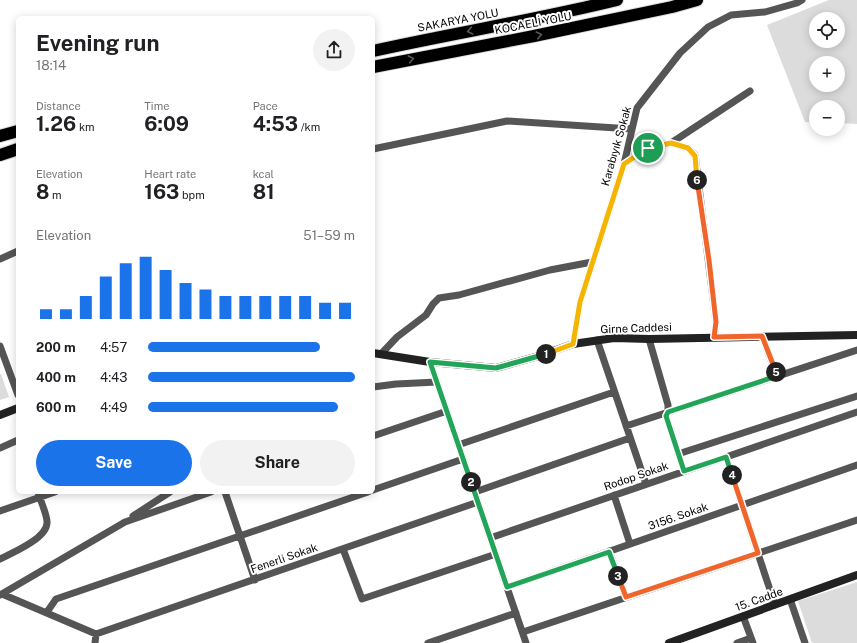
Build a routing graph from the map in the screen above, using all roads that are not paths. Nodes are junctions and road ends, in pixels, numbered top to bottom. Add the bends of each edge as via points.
1 (617, 0) edge
2 (697, 0) edge
3 (802, 0) edge
4 (375, 51) edge
5 (375, 67) edge
6 (750, 91) dead end
7 (632, 129) junction
8 (16, 132) edge
9 (0, 136) edge
10 (671, 143) junction
11 (16, 148) edge
12 (16, 149) edge
13 (375, 149) edge
14 (0, 152) edge
15 (0, 155) edge
16 (624, 164) junction
17 (16, 252) edge
18 (0, 259) edge
19 (592, 262) junction
20 (857, 335) edge
21 (762, 336) junction
22 (714, 337) junction
23 (649, 339) junction
24 (597, 340) junction
25 (573, 344) junction
26 (0, 346) edge
27 (857, 350) edge
28 (377, 354) edge
29 (2, 360) edge
30 (430, 362) junction
31 (777, 376) junction
32 (437, 382) junction
33 (375, 387) edge
34 (16, 391) edge
35 (614, 392) junction
36 (857, 396) edge
37 (16, 409) edge
38 (447, 411) junction
39 (668, 412) junction
40 (857, 412) edge
41 (0, 415) edge
42 (626, 426) junction
43 (375, 435) edge
44 (630, 438) junction
45 (16, 441) edge
46 (458, 445) junction
47 (0, 448) edge
48 (678, 454) junction
49 (726, 457) junction
50 (463, 459) junction
51 (857, 464) edge
52 (684, 471) junction
53 (646, 484) junction
54 (375, 489) edge
55 (474, 492) junction
56 (167, 494) edge
57 (205, 494) edge
58 (226, 494) edge
59 (362, 494) edge
60 (39, 495) edge
61 (614, 495) junction
62 (478, 502) junction
63 (742, 505) junction
64 (0, 511) edge
65 (857, 520) edge
66 (125, 522) junction
67 (240, 536) junction
68 (490, 538) junction
69 (630, 544) junction
70 (343, 549) junction
71 (609, 552) junction
72 (758, 553) junction
73 (496, 554) junction
74 (0, 559) edge
75 (857, 575) edge
76 (255, 580) junction
77 (507, 587) junction
78 (1, 594) edge
79 (626, 597) junction
80 (790, 600) junction
81 (776, 605) junction
82 (47, 612) junction
83 (516, 613) junction
84 (743, 616) junction
85 (522, 632) junction
86 (96, 634) junction
87 (752, 641) edge
88 (95, 643) edge
89 (428, 643) edge
90 (526, 643) edge
91 (668, 643) edge
92 (737, 643) edge
93 (805, 643) edge

1 -> 4 highway, SAKARYA YOLU
5 -> 2 highway, KOCAELİ YOLU via 534,36
3 - 7 street, Karabıyık Sokak via 765,12 731,15 708,27 680,53 637,108
6 - 10 street
7 - 13 street via 507,121
7 - 16 street, Karabıyık Sokak
8 - 9 highway
10 - 16 street via 648,148
10 - 22 street via 688,148 695,156 716,322
11 - 14 highway
12 - 15 highway
16 - 19 street, Karabıyık Sokak
17 - 18 street
19 - 25 street, Karabıyık Sokak via 580,302
19 - 28 street via 439,298 426,315
20 - 21 street, Girne Caddesi
21 - 22 street, Girne Caddesi
21 - 31 street
22 - 23 street, Girne Caddesi
23 - 24 street, Girne Caddesi
23 - 39 street
24 - 25 street, Girne Caddesi
24 - 35 street
25 - 30 street, Girne Caddesi via 496,368
26 - 29 street
27 - 31 street
28 - 30 street, Girne Caddesi
29 - 34 street
30 - 32 street
31 - 39 street
32 - 33 street
32 - 38 street
35 - 42 street
35 - 46 street
36 - 48 street
37 - 41 street
38 - 43 street
38 - 46 street
39 - 42 street
39 - 48 street via 666,416
40 - 49 street, Rodop Sokak
42 - 44 street
44 - 53 street
44 - 55 street
45 - 47 street
46 - 50 street
48 - 52 street
49 - 52 street, Rodop Sokak
49 - 63 street
50 - 54 street
50 - 55 street
51 - 63 street, 3156. Sokak
52 - 53 street, Rodop Sokak
53 - 61 street, Rodop Sokak
55 - 62 street
56 - 66 street
57 - 66 street
58 - 67 street
59 - 67 street
60 - 64 street
60 - 74 street via 48,522 45,529 38,537
61 - 68 street, Rodop Sokak
61 - 69 street
62 - 68 street
62 - 70 street, Fenerli Sokak
63 - 69 street, 3156. Sokak
63 - 72 street
65 - 72 street
66 - 78 street
67 - 76 street
67 - 82 street via 56,599
68 - 73 street
69 - 71 street, 3156. Sokak
70 - 73 street via 362,599
70 - 76 street, Fenerli Sokak
71 - 77 street, 3156. Sokak
71 - 79 street
72 - 79 street
72 - 81 street
73 - 77 street
75 - 80 street, 15. Cadde
76 - 86 street, Fenerli Sokak
77 - 83 street
78 - 82 street
79 - 85 street
80 - 81 street, 15. Cadde
80 - 93 street
81 - 84 street, 15. Cadde
82 - 86 street
83 - 85 street
83 - 89 street
84 - 87 street
84 - 91 street, 15. Cadde
85 - 90 street
86 - 88 street
87 - 92 street

